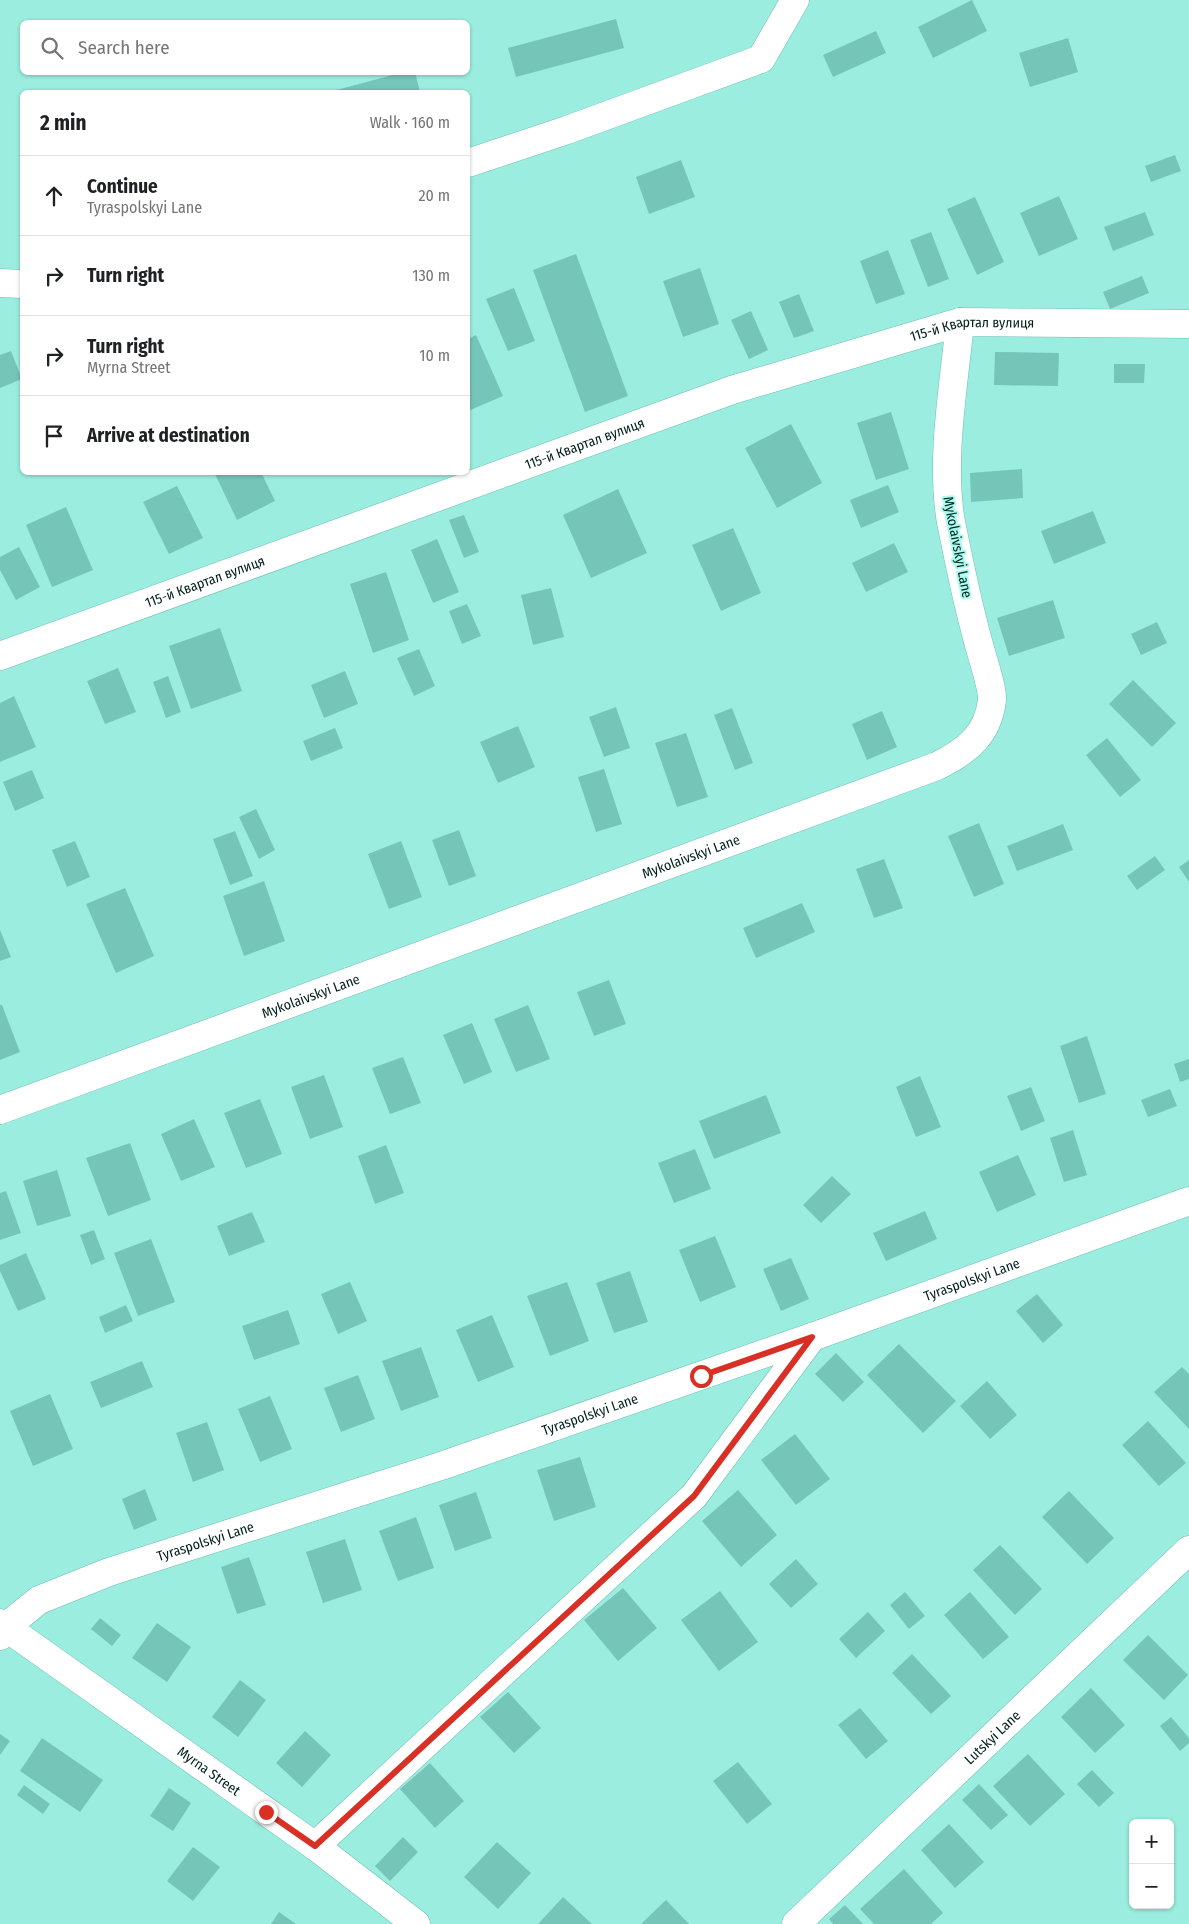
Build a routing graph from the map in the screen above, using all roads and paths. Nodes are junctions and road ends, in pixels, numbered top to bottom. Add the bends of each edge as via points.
1 (794, 0) edge
2 (470, 161) edge
3 (0, 283) edge
4 (20, 284) edge
5 (960, 322) junction
6 (1188, 323) edge
7 (0, 656) edge
8 (0, 1110) edge
9 (1189, 1201) edge
10 (812, 1337) junction
11 (1189, 1550) edge
12 (2, 1629) edge
13 (315, 1846) junction
14 (416, 1924) edge
15 (796, 1924) edge

1 - 2 street via 761,59 567,130
3 - 4 street
5 - 6 street, 115-й Квартал вулиця
5 - 7 street, 115-й Квартал вулиця via 732,390
5 - 8 street, Mykolaivskyi Lane via 946,482 951,521 992,697 988,717 977,739 959,755
9 - 10 street, Tyraspolskyi Lane
10 - 12 street, Tyraspolskyi Lane via 441,1466 109,1572 39,1600
10 - 13 street via 694,1496
11 - 15 street, Lutskyi Lane
12 - 13 street, Myrna Street
13 - 14 street, Myrna Street

